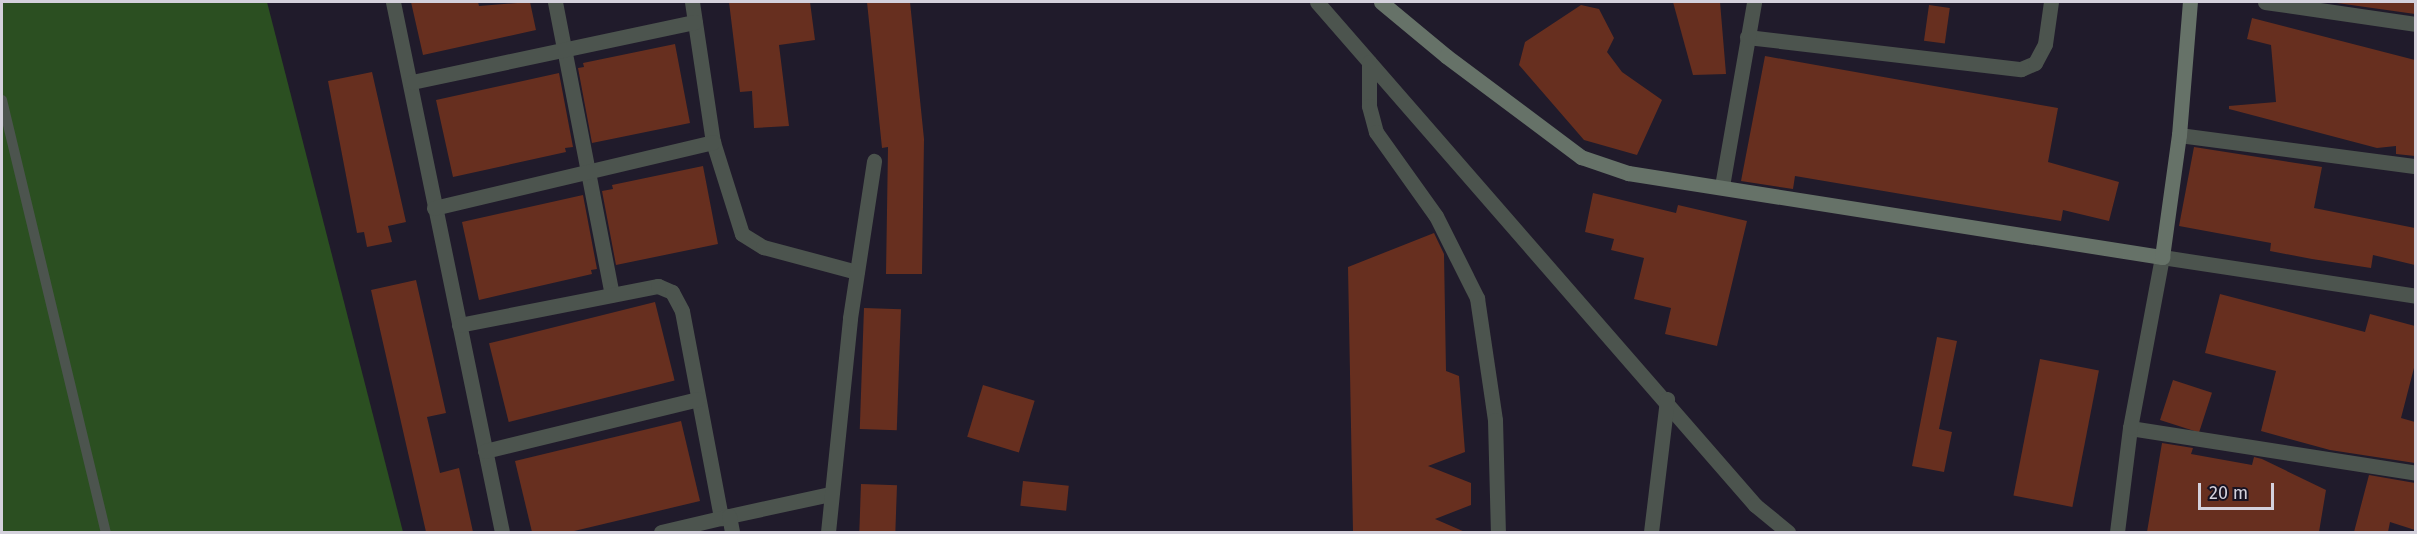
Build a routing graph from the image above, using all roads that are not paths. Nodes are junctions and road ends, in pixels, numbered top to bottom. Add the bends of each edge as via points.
1 (393, 2) edge
2 (555, 2) edge
3 (692, 2) edge
4 (1317, 2) edge
5 (1382, 2) edge
6 (1754, 2) edge
7 (2051, 2) edge
8 (2190, 2) edge
9 (2265, 2) edge
10 (695, 22) junction
11 (2415, 24) edge
12 (1747, 37) junction
13 (563, 49) junction
14 (1369, 62) junction
15 (412, 82) junction
16 (2, 99) edge
17 (2179, 135) junction
18 (713, 142) junction
19 (874, 160) dead end
20 (2415, 166) edge
21 (588, 170) junction
22 (1722, 186) junction
23 (434, 208) junction
24 (2162, 257) junction
25 (857, 272) junction
26 (612, 294) junction
27 (2415, 296) edge
28 (459, 325) junction
29 (698, 399) junction
30 (1666, 399) junction
31 (2130, 428) junction
32 (485, 451) junction
33 (2415, 472) edge
34 (830, 494) junction
35 (725, 517) junction
36 (106, 532) edge
37 (502, 532) edge
38 (661, 532) edge
39 (732, 532) edge
40 (828, 532) edge
41 (1498, 532) edge
42 (1651, 532) edge
43 (1788, 532) edge
44 (2117, 532) edge

1 - 15 street
2 - 13 street
3 - 10 street
4 - 14 street
5 - 22 street via 1446,56 1581,157 1628,173
6 - 12 street
7 - 12 street via 2045,44 2035,63 2021,69
8 - 17 street
9 - 11 street
10 - 13 street
10 - 18 street
12 - 22 street
13 - 15 street
13 - 21 street
14 - 30 street via 1444,145 1478,191
14 - 41 street via 1369,106 1376,132 1436,216 1477,298 1495,420
15 - 23 street
16 - 36 lane
17 - 20 street
17 - 24 street
18 - 21 street
18 - 25 street via 734,216 746,239 763,248
19 - 25 street
21 - 23 street
21 - 26 street
22 - 24 street
23 - 28 street
24 - 27 street
24 - 31 street
25 - 34 street
26 - 28 street
26 - 29 street via 658,286 678,299
28 - 32 street
29 - 32 street
29 - 35 street
30 - 42 street
30 - 43 street via 1755,505
31 - 33 street
31 - 44 street
32 - 37 street
34 - 35 street
34 - 40 street
35 - 38 street
35 - 39 street

